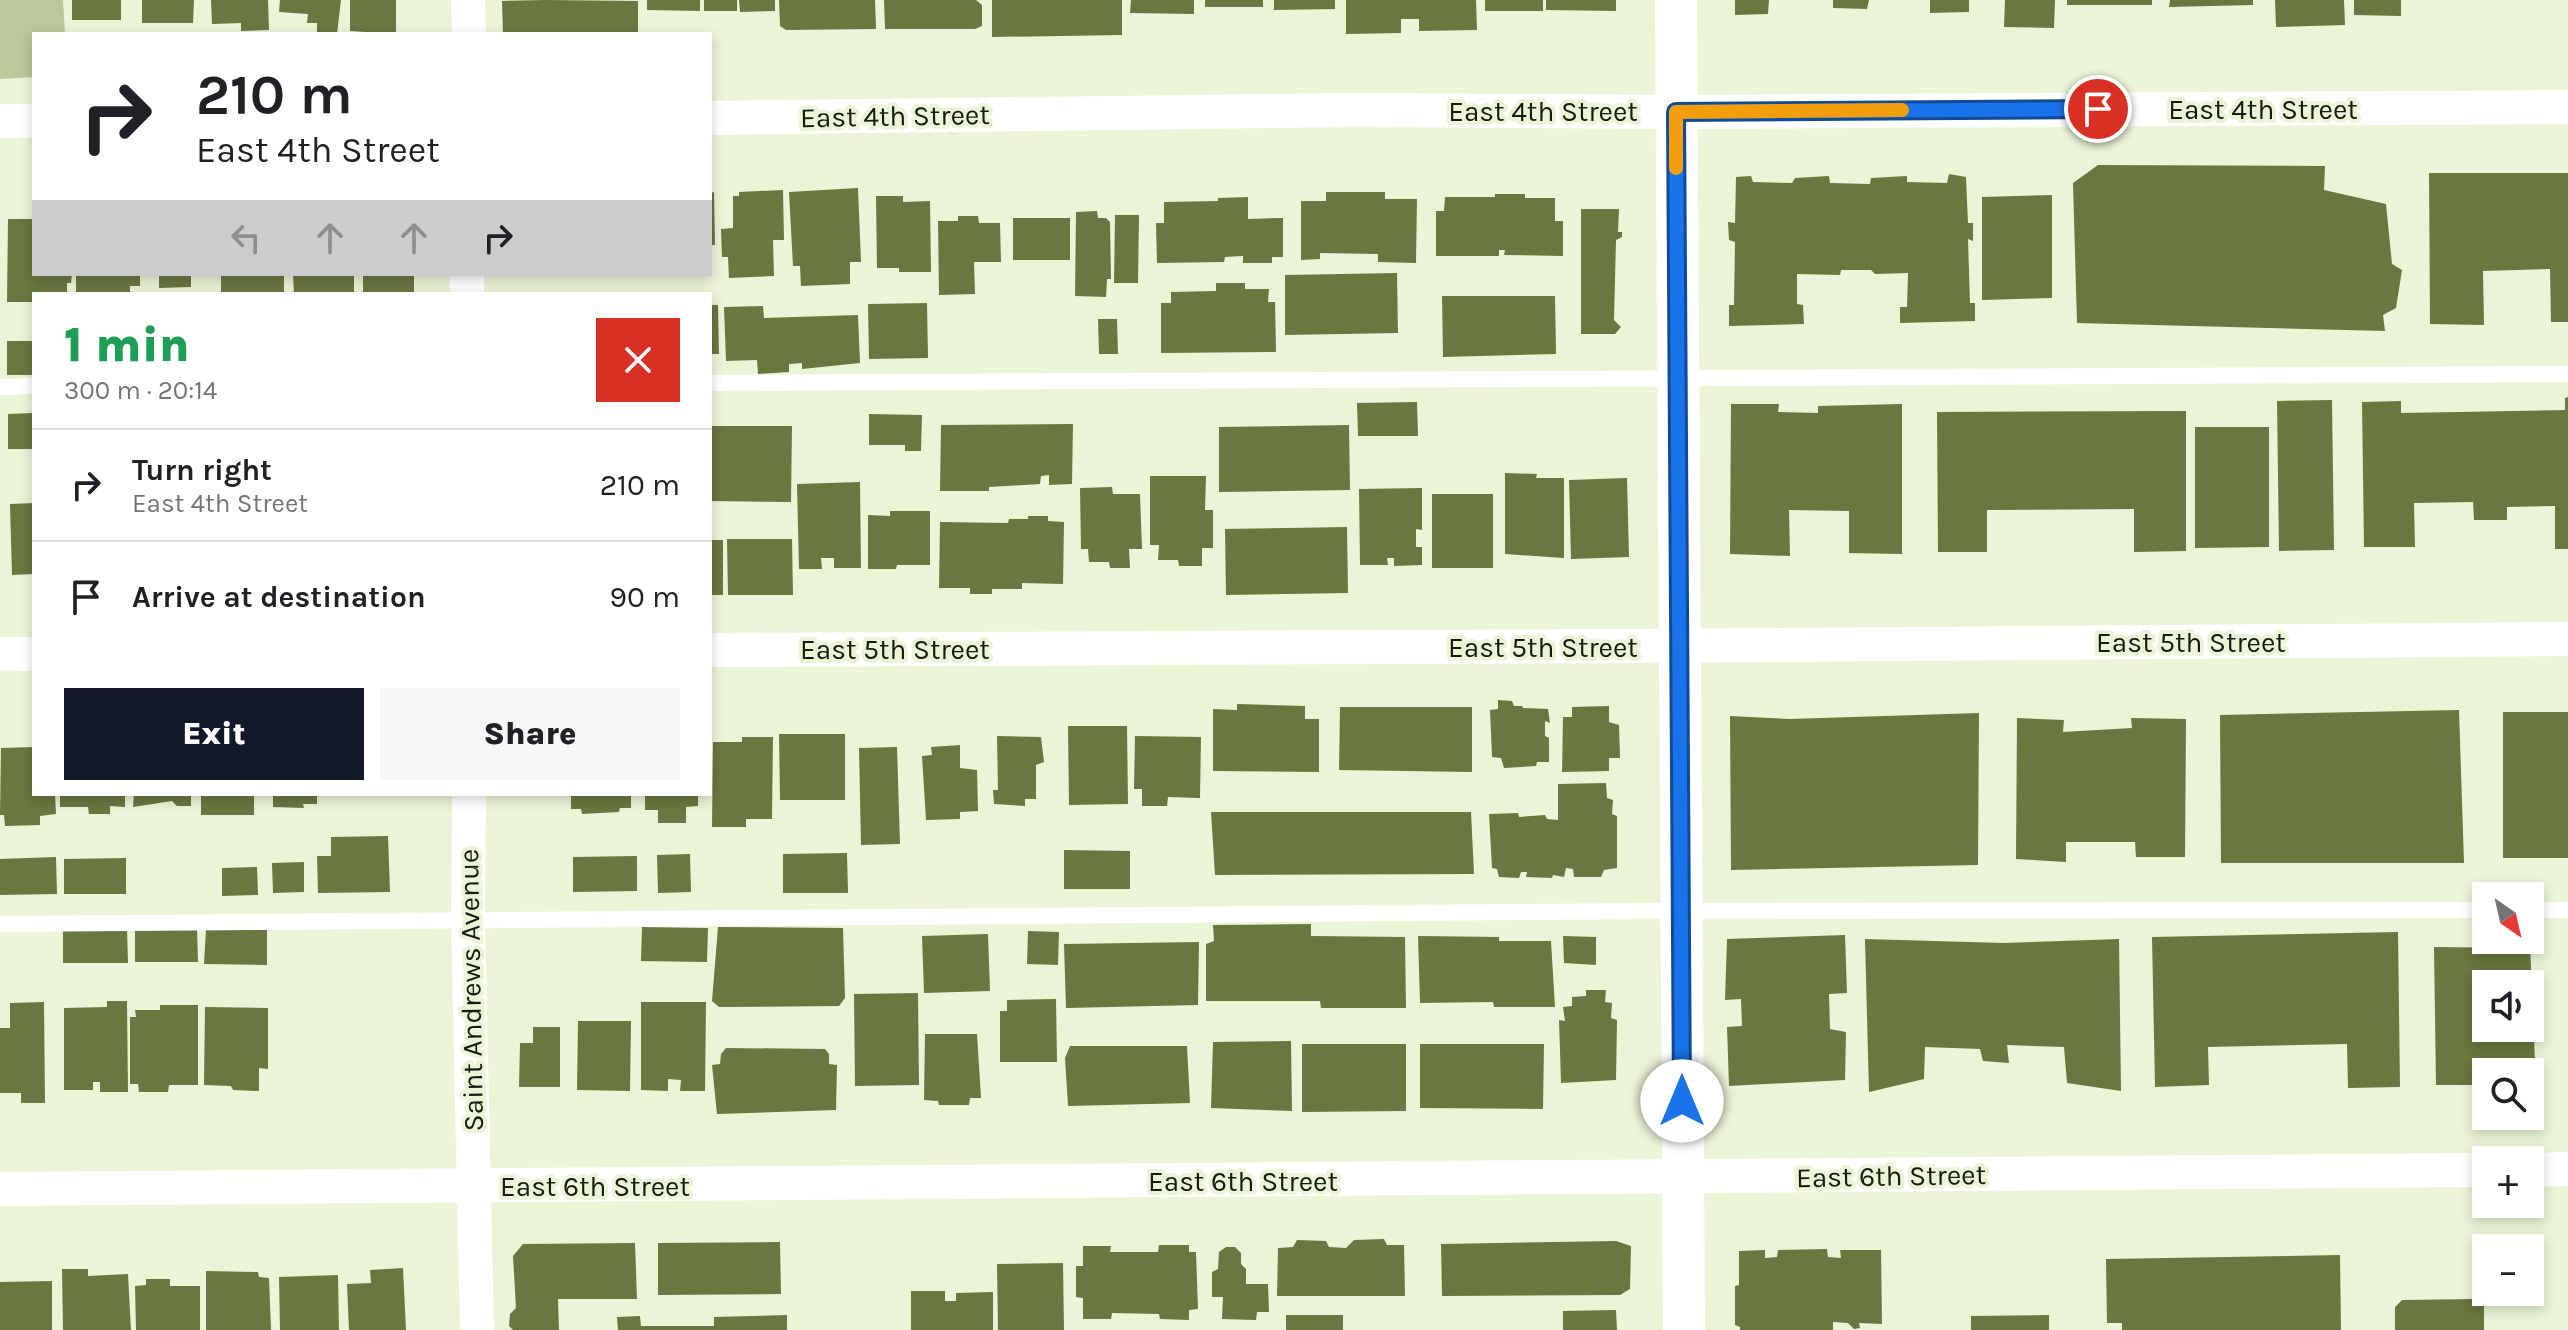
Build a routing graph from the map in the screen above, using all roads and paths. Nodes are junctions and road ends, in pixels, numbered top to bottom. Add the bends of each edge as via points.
1 (468, 0) edge
2 (1676, 0) edge
3 (469, 32) edge
4 (2568, 107) edge
5 (1676, 112) junction
6 (712, 118) edge
7 (0, 121) edge
8 (32, 121) edge
9 (2568, 374) edge
10 (1678, 379) junction
11 (712, 383) edge
12 (32, 386) edge
13 (0, 387) edge
14 (2568, 639) edge
15 (1680, 646) junction
16 (712, 650) edge
17 (0, 654) edge
18 (32, 654) edge
19 (469, 796) edge
20 (2472, 910) edge
21 (2544, 910) edge
22 (2568, 910) edge
23 (1681, 911) junction
24 (468, 921) junction
25 (0, 924) edge
26 (2568, 1169) edge
27 (2472, 1170) edge
28 (2544, 1170) edge
29 (1683, 1178) junction
30 (474, 1186) junction
31 (0, 1189) edge
32 (477, 1330) edge
33 (1684, 1330) edge

1 - 3 street
2 - 5 street
4 - 5 street, East 4th Street
5 - 6 street, East 4th Street via 1353,110
5 - 10 street
7 - 8 street
9 - 10 lane
10 - 11 lane
10 - 15 street
12 - 13 lane
14 - 15 street, East 5th Street
15 - 16 street, East 5th Street
15 - 23 street
17 - 18 street
19 - 24 street, Saint Andrews Avenue
20 - 23 lane
21 - 22 lane
23 - 24 lane
23 - 29 street
24 - 25 lane
24 - 30 street, Saint Andrews Avenue
26 - 28 street
27 - 29 street, East 6th Street
29 - 30 street, East 6th Street
29 - 33 street
30 - 31 street, East 6th Street
30 - 32 street, Saint Andrews Avenue

